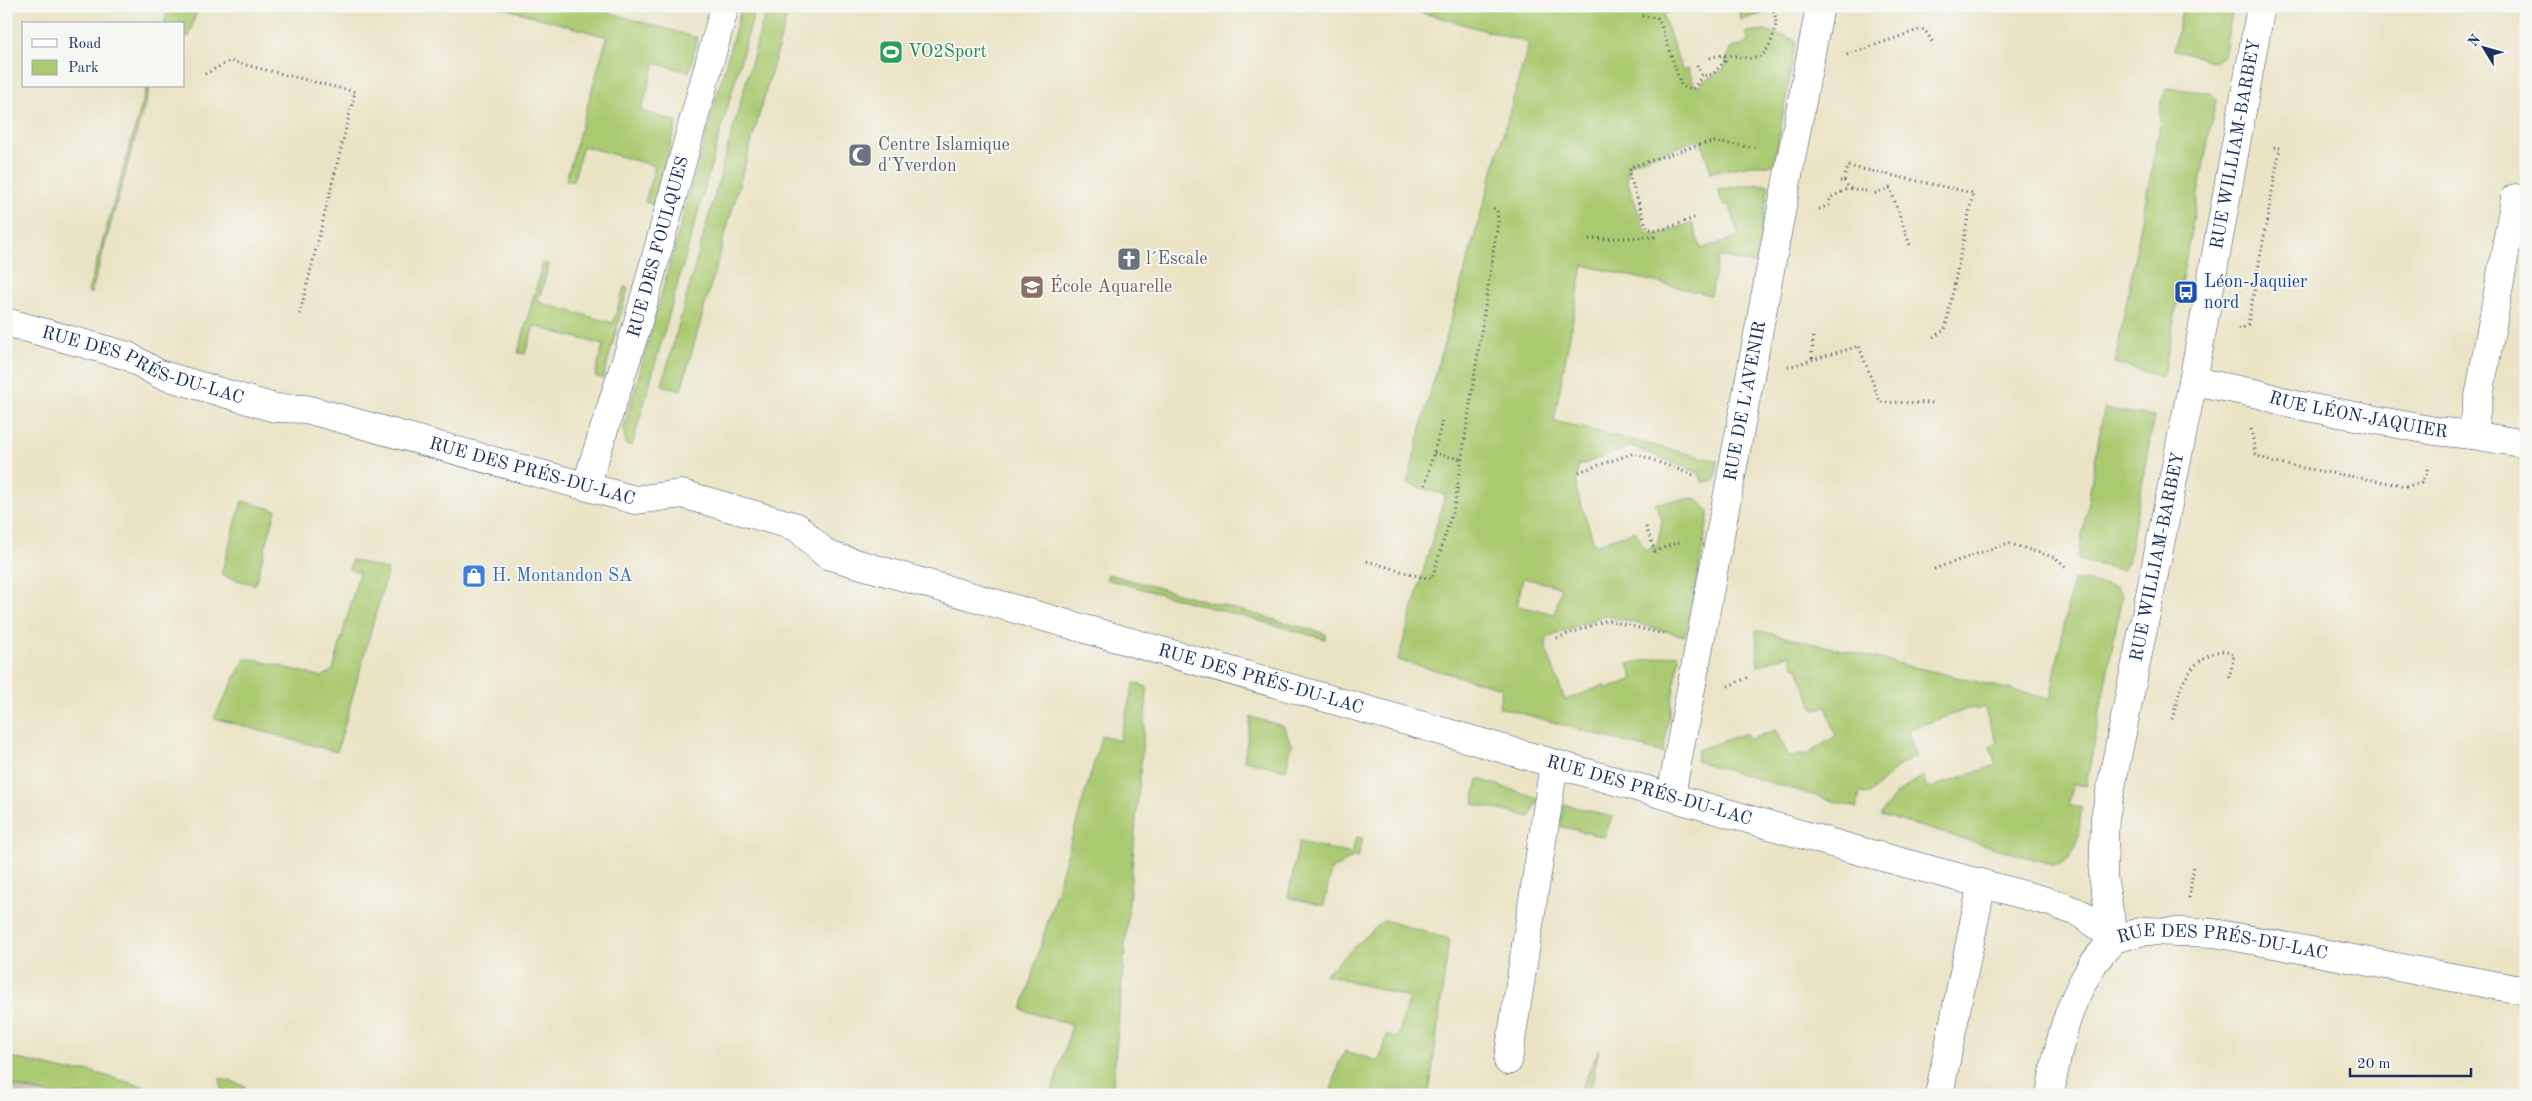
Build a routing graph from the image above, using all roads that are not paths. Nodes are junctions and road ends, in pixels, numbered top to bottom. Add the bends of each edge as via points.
1 (725, 6) edge
2 (1820, 6) edge
3 (2261, 6) edge
4 (2515, 198) dead end
5 (6, 322) edge
6 (2192, 381) junction
7 (2472, 435) junction
8 (2526, 444) edge
9 (586, 486) junction
10 (1554, 764) junction
11 (1671, 795) junction
12 (1982, 883) junction
13 (2114, 939) junction
14 (2526, 992) edge
15 (1508, 1061) dead end
16 (1939, 1095) edge
17 (2050, 1095) edge

1 - 9 street, RUE DES FOULQUES via 636,329
2 - 11 street, RUE DE L'AVENIR
3 - 6 street, RUE WILLIAM-BARBEY
4 - 7 street
5 - 9 street, RUE DES PRÉS-DU-LAC via 128,356 159,374 275,408 306,409
6 - 7 street, RUE LÉON-JAQUIER via 2292,404
6 - 13 street, RUE WILLIAM-BARBEY via 2106,817 2103,876
7 - 8 street, RUE LÉON-JAQUIER
9 - 10 street, RUE DES PRÉS-DU-LAC via 635,500 682,494 797,527 828,555
10 - 11 street, RUE DES PRÉS-DU-LAC
10 - 15 street
11 - 12 street, RUE DES PRÉS-DU-LAC via 1849,848
12 - 13 street, RUE DES PRÉS-DU-LAC via 2082,914
12 - 16 street
13 - 14 street, RUE DES PRÉS-DU-LAC via 2144,931 2214,932
13 - 17 street via 2090,968 2073,1001 2058,1045

